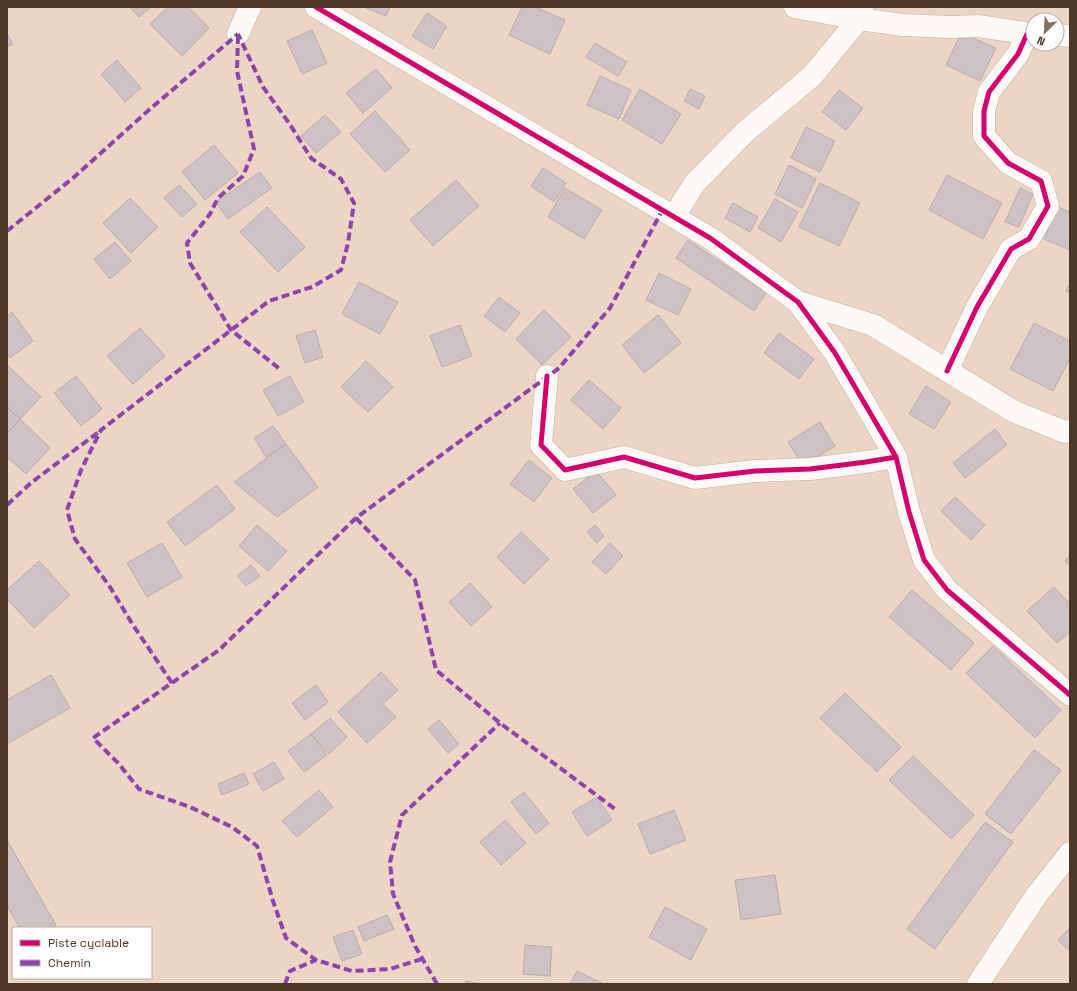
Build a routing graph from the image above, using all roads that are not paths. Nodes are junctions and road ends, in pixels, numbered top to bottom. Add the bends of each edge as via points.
1 (250, 7) edge
2 (316, 7) edge
3 (795, 7) edge
4 (861, 13) edge
5 (1025, 33) edge
6 (238, 34) dead end
7 (1025, 42) edge
8 (674, 216) junction
9 (798, 302) junction
10 (947, 371) junction
11 (547, 376) dead end
12 (1070, 431) edge
13 (896, 457) junction
14 (1070, 695) edge
15 (1070, 853) edge
16 (978, 984) edge

1 - 6 street
2 - 8 street
3 - 4 street
4 - 5 street via 903,25 978,26
4 - 8 street via 812,76 745,132 695,183
7 - 10 street via 989,92 984,111 984,136 1008,163 1041,181 1048,206 1029,239 1011,249 977,307
8 - 9 street via 710,238
9 - 10 street via 873,325
9 - 13 street via 835,353
10 - 12 street via 1015,412 1065,432
11 - 13 street via 541,445 565,470 624,457 695,478 755,471 810,469
13 - 14 street via 924,560 946,590
15 - 16 street via 1036,896

